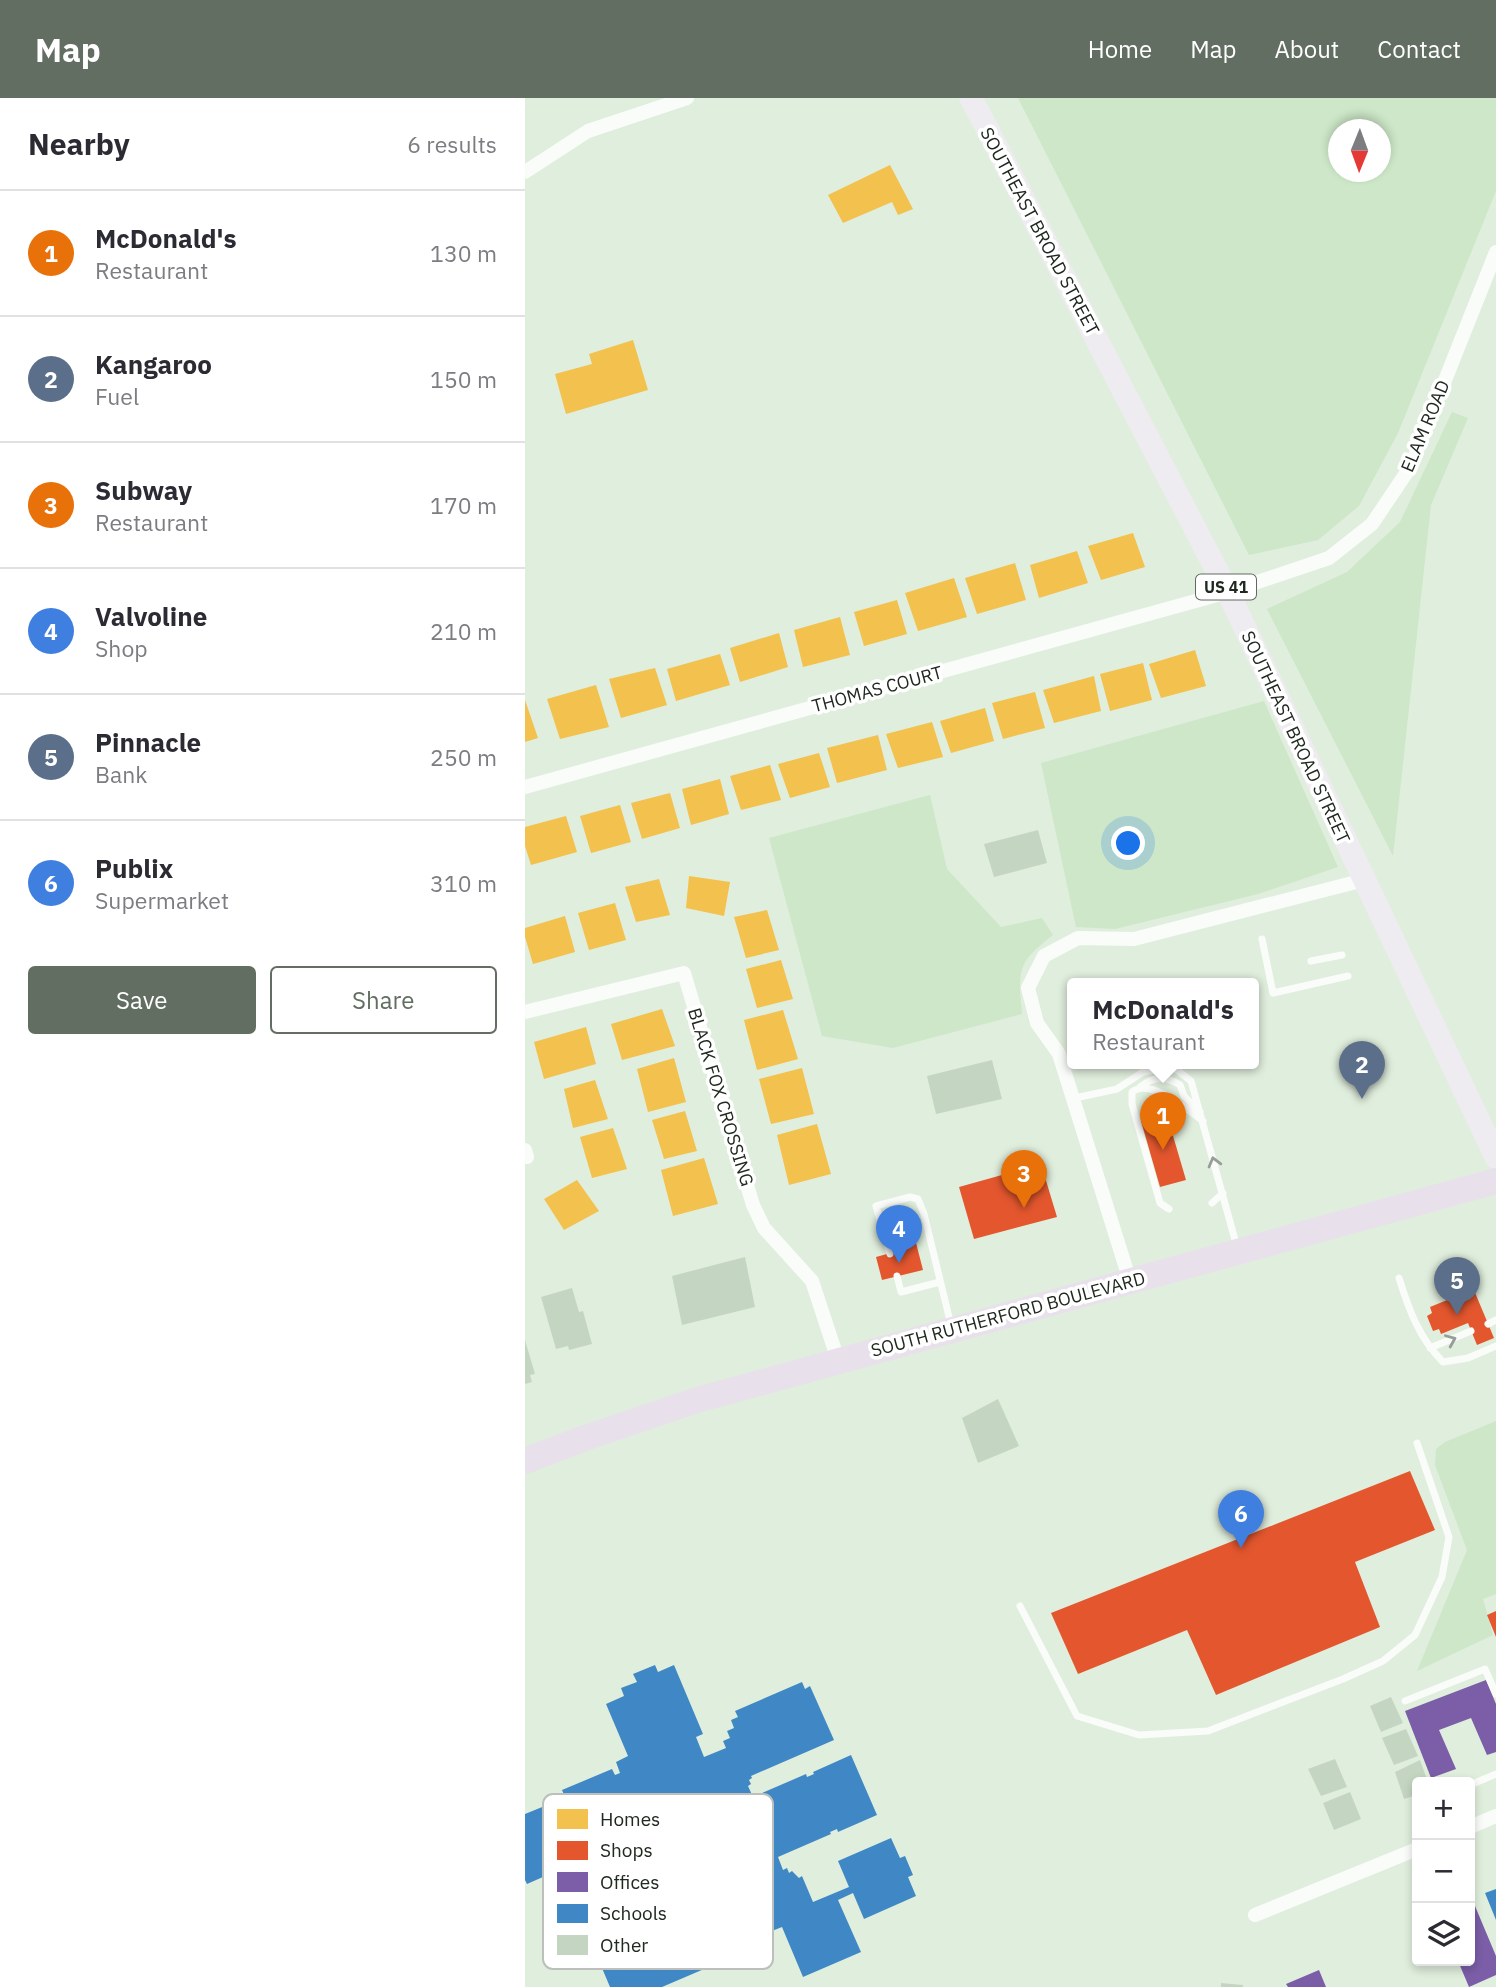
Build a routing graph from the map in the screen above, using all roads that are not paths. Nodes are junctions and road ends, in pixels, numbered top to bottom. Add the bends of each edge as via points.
1 (687, 98) edge
2 (971, 98) edge
3 (525, 172) edge
4 (1496, 252) edge
5 (1228, 592) junction
6 (525, 787) edge
7 (1364, 880) junction
8 (1262, 939) dead end
9 (1342, 955) dead end
10 (1311, 961) dead end
11 (1279, 968) dead end
12 (1268, 970) junction
13 (1348, 976) dead end
14 (525, 1012) edge
15 (1158, 1069) edge
16 (1176, 1069) edge
17 (1120, 1087) junction
18 (1140, 1088) junction
19 (1120, 1097) dead end
20 (1075, 1098) junction
21 (1201, 1113) junction
22 (1203, 1122) junction
23 (1496, 1157) edge
24 (1496, 1181) edge
25 (1223, 1194) junction
26 (1212, 1203) dead end
27 (1169, 1209) dead end
28 (1238, 1251) junction
29 (890, 1254) dead end
30 (897, 1276) dead end
31 (1399, 1278) dead end
32 (1130, 1281) junction
33 (940, 1282) junction
34 (953, 1329) junction
35 (1471, 1331) dead end
36 (1496, 1346) edge
37 (1430, 1348) junction
38 (838, 1360) junction
39 (1416, 1443) dead end
40 (525, 1461) edge
41 (1020, 1606) dead end
42 (1496, 1694) edge
43 (1405, 1701) dead end
44 (1496, 1774) edge
45 (1475, 1783) edge
46 (1496, 1816) edge
47 (1475, 1825) edge
48 (1412, 1851) edge
49 (1255, 1916) dead end

1 - 3 street via 588,131
2 - 5 main road, SOUTHEAST BROAD STREET / US 41
4 - 5 street, ELAM ROAD via 1411,466 1372,524 1329,558
5 - 6 street, THOMAS COURT
5 - 7 main road, SOUTHEAST BROAD STREET / US 41
7 - 20 street via 1134,939 1078,938 1044,956 1028,988 1037,1023 1059,1054
7 - 23 main road, SOUTHEAST BROAD STREET / US 41
8 - 12 lane
9 - 10 lane
11 - 12 lane
12 - 13 lane via 1273,993
14 - 38 street, BLACK FOX CROSSING via 684,973 753,1205 764,1228 812,1281
15 - 17 lane via 1143,1072
16 - 21 lane via 1191,1082
17 - 19 lane
17 - 20 lane
18 - 21 lane via 1156,1078 1171,1079
18 - 22 lane via 1162,1094
18 - 27 lane via 1132,1092 1132,1104 1160,1203
20 - 32 street
21 - 22 lane
25 -> 22 lane
24 - 28 highway, SOUTH RUTHERFORD BOULEVARD
25 - 26 lane
25 - 28 lane
28 - 32 highway, SOUTH RUTHERFORD BOULEVARD
29 - 33 lane via 876,1206 918,1199
30 - 33 lane via 901,1292
31 - 37 lane
32 - 34 highway, SOUTH RUTHERFORD BOULEVARD
33 - 34 lane
34 - 38 highway, SOUTH RUTHERFORD BOULEVARD
37 -> 35 lane
36 - 37 lane via 1443,1362
38 - 40 highway, SOUTH RUTHERFORD BOULEVARD via 697,1400
39 - 41 lane via 1449,1537 1442,1577 1415,1635 1383,1661 1343,1679 1208,1731 1139,1735 1077,1716
42 - 43 lane via 1485,1670
44 - 45 lane
46 - 47 street
48 - 49 street

